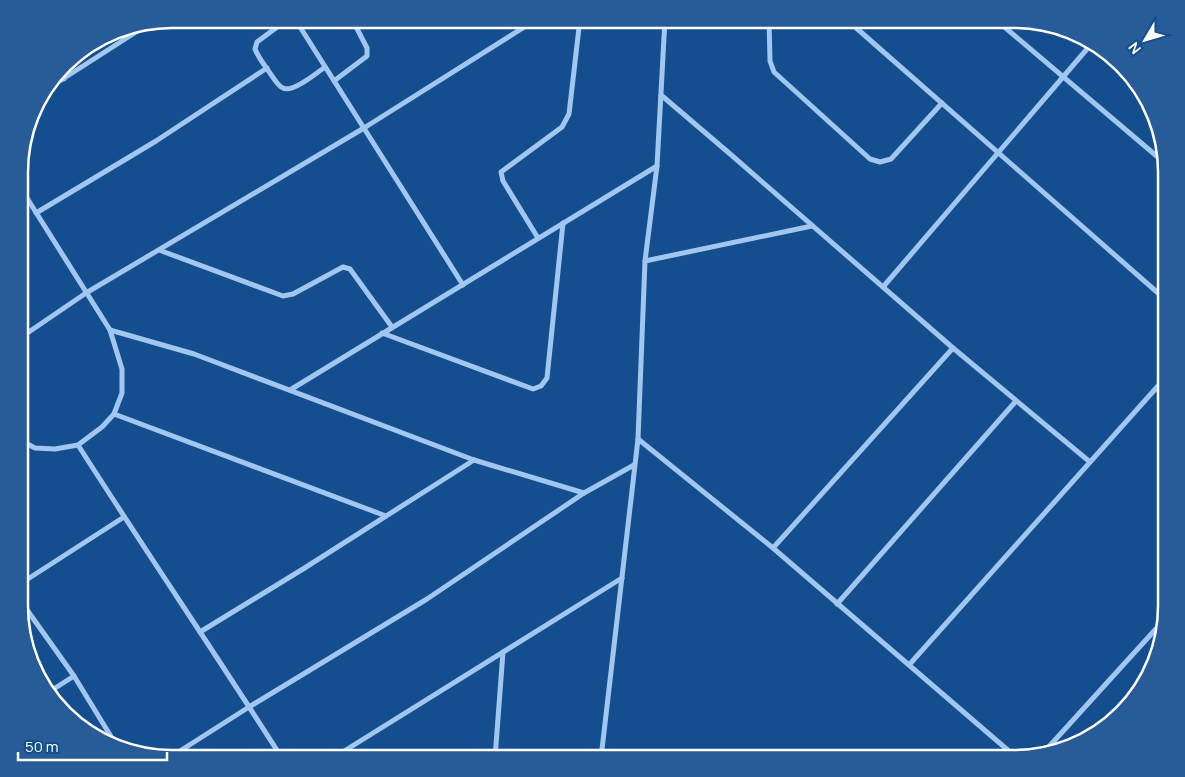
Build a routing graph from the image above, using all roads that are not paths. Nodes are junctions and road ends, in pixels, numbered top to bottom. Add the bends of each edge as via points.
1 (277, 27) edge
2 (300, 27) edge
3 (358, 27) edge
4 (524, 27) edge
5 (579, 27) edge
6 (665, 27) edge
7 (769, 27) edge
8 (855, 27) edge
9 (1004, 27) edge
10 (136, 32) edge
11 (1088, 49) edge
12 (325, 67) junction
13 (267, 68) junction
14 (64, 76) edge
15 (1064, 78) junction
16 (64, 79) junction
17 (334, 81) junction
18 (60, 82) edge
19 (661, 96) junction
20 (942, 103) junction
21 (364, 128) junction
22 (999, 153) junction
23 (1156, 156) edge
24 (657, 166) junction
25 (27, 199) edge
26 (36, 214) junction
27 (563, 223) junction
28 (812, 226) junction
29 (538, 238) junction
30 (159, 250) junction
31 (645, 261) junction
32 (463, 285) junction
33 (883, 286) junction
34 (1157, 292) edge
35 (86, 294) junction
36 (392, 326) junction
37 (110, 330) junction
38 (27, 333) edge
39 (382, 333) junction
40 (953, 348) junction
41 (1157, 387) edge
42 (290, 390) junction
43 (1016, 401) junction
44 (114, 414) junction
45 (638, 439) junction
46 (27, 444) edge
47 (78, 445) junction
48 (474, 460) junction
49 (1090, 462) junction
50 (634, 465) junction
51 (584, 493) junction
52 (386, 516) junction
53 (124, 517) junction
54 (773, 548) junction
55 (622, 578) junction
56 (27, 579) edge
57 (838, 604) junction
58 (28, 611) edge
59 (1155, 629) edge
60 (200, 632) junction
61 (503, 652) junction
62 (909, 665) junction
63 (74, 676) junction
64 (54, 689) edge
65 (249, 707) junction
66 (111, 736) edge
67 (1051, 744) edge
68 (602, 749) edge
69 (1007, 749) edge
70 (182, 750) edge
71 (277, 750) edge
72 (346, 750) edge
73 (496, 750) edge

1 - 13 street via 257,42 255,49
2 - 12 street
3 - 17 street via 367,56
4 - 21 street
5 - 29 street via 568,114 562,127 501,172 502,181
6 - 19 street
7 - 20 street via 770,61 774,72 870,158 880,162 891,159
8 - 20 street
9 - 15 street
10 - 16 street
11 - 15 street
12 - 13 street via 289,89 280,86
12 - 17 street
13 - 26 street
14 - 16 street
15 - 22 street
15 - 23 street
16 - 18 street
17 - 21 street
19 - 24 street
19 - 28 street
20 - 22 street
21 - 30 street
21 - 32 street
22 - 33 street
22 - 34 street
24 - 27 street
24 - 31 street
25 - 26 street
26 - 35 street
27 - 29 street
27 - 39 street via 546,378 541,386 533,390
28 - 31 street
28 - 33 street
29 - 32 street
30 - 35 street
30 - 36 street via 283,296 293,294 343,266 350,269
31 - 45 street
32 - 36 street
33 - 40 street
35 - 37 street
35 - 38 street
36 - 39 street
37 - 42 street via 194,354
37 - 44 street via 122,369 122,393
39 - 42 street
40 - 43 street
40 - 54 street
41 - 49 street
42 - 48 street
43 - 49 street
43 - 57 street
44 - 47 street
44 - 52 street
45 - 50 street
45 - 54 street
46 - 47 street via 35,448
47 - 53 street
48 - 51 street
48 - 52 street
49 - 62 street
50 - 51 street
50 - 55 street
51 - 65 street via 427,599
52 - 60 street
53 - 56 street
53 - 60 street
54 - 57 street
55 - 61 street
55 - 68 street
57 - 62 street
58 - 63 street
59 - 67 street
60 - 65 street
61 - 72 street
61 - 73 street
62 - 69 street
63 - 64 street
63 - 66 street
65 - 70 street
65 - 71 street

